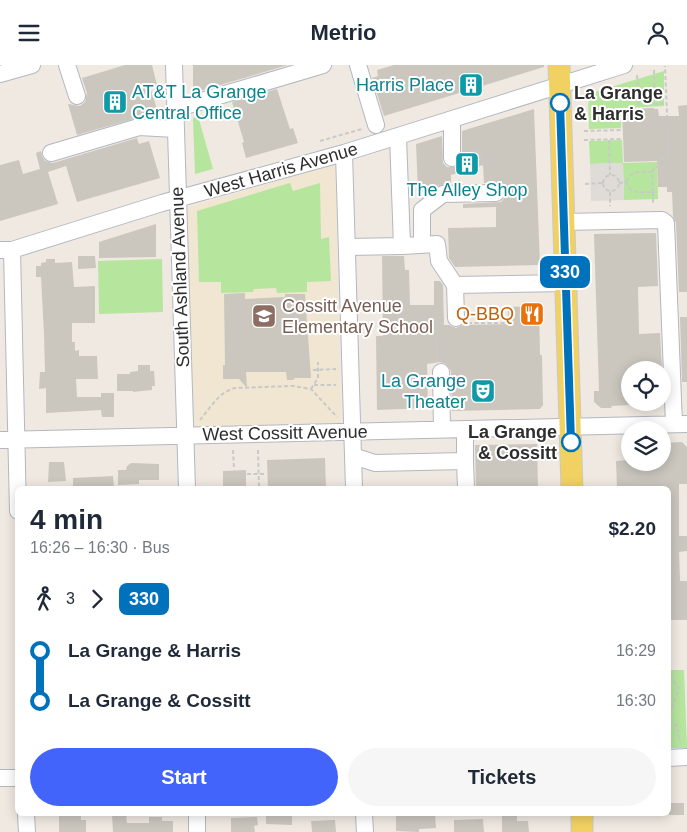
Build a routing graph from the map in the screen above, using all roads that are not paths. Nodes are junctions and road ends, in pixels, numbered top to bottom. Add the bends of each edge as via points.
1 (32, 65) edge
2 (67, 65) edge
3 (174, 65) edge
4 (323, 65) edge
5 (358, 65) edge
6 (624, 65) edge
7 (0, 74) edge
8 (559, 75) edge
9 (77, 97) dead end
10 (175, 109) junction
11 (452, 119) junction
12 (376, 125) road end
13 (176, 129) junction
14 (398, 136) junction
15 (51, 153) dead end
16 (344, 153) junction
17 (452, 158) road end
18 (496, 193) dead end
19 (178, 199) junction
20 (564, 222) junction
21 (422, 245) junction
22 (402, 246) junction
23 (347, 247) junction
24 (6, 250) edge
25 (566, 283) junction
26 (455, 285) junction
27 (456, 321) road end
28 (441, 372) road end
29 (681, 424) edge
30 (570, 426) junction
31 (442, 429) junction
32 (465, 429) junction
33 (352, 431) junction
34 (185, 435) junction
35 (8, 440) edge
36 (353, 456) junction
37 (465, 461) junction
38 (187, 486) edge
39 (354, 486) edge
40 (466, 486) edge
41 (572, 486) edge
42 (15, 490) edge
43 (687, 757) edge
44 (671, 758) edge
45 (0, 778) edge
46 (15, 778) edge
47 (26, 816) edge
48 (197, 816) edge
49 (364, 816) edge
50 (582, 816) edge
51 (27, 832) edge
52 (197, 832) edge
53 (365, 832) edge
54 (582, 832) edge

1 - 7 street
2 - 9 street
3 - 10 street, South Ashland Avenue
4 - 10 street
5 - 12 street
6 - 8 street, West Harris Avenue
8 - 11 street, West Harris Avenue
8 - 20 main road
10 - 13 street, South Ashland Avenue
11 - 14 street, West Harris Avenue
11 - 17 street
13 - 15 street via 139,127
13 - 19 street, South Ashland Avenue
14 - 16 street, West Harris Avenue
14 - 22 street
16 - 19 street, West Harris Avenue
16 - 23 street
18 - 21 street via 443,194 422,210
19 - 24 street, West Harris Avenue
19 - 34 street, South Ashland Avenue
20 - 25 main road
20 - 29 street via 662,220 666,223
21 - 22 street
21 - 26 street via 437,245 439,261
22 - 23 street
23 - 33 street
24 - 35 street
25 - 26 street
25 - 30 main road
26 - 27 street
28 - 31 street
29 - 30 street, West Cossitt Avenue
30 - 32 street, West Cossitt Avenue
30 - 41 main road
31 - 32 street, West Cossitt Avenue
31 - 33 street, West Cossitt Avenue
32 - 37 street
33 - 34 street, West Cossitt Avenue
33 - 36 street
34 - 35 street, West Cossitt Avenue
34 - 38 street, South Ashland Avenue
35 - 42 street
36 - 37 street via 375,463
36 - 39 street
37 - 40 street
43 - 44 street
45 - 46 street
47 - 51 street
48 - 52 street
49 - 53 street
50 - 54 main road

